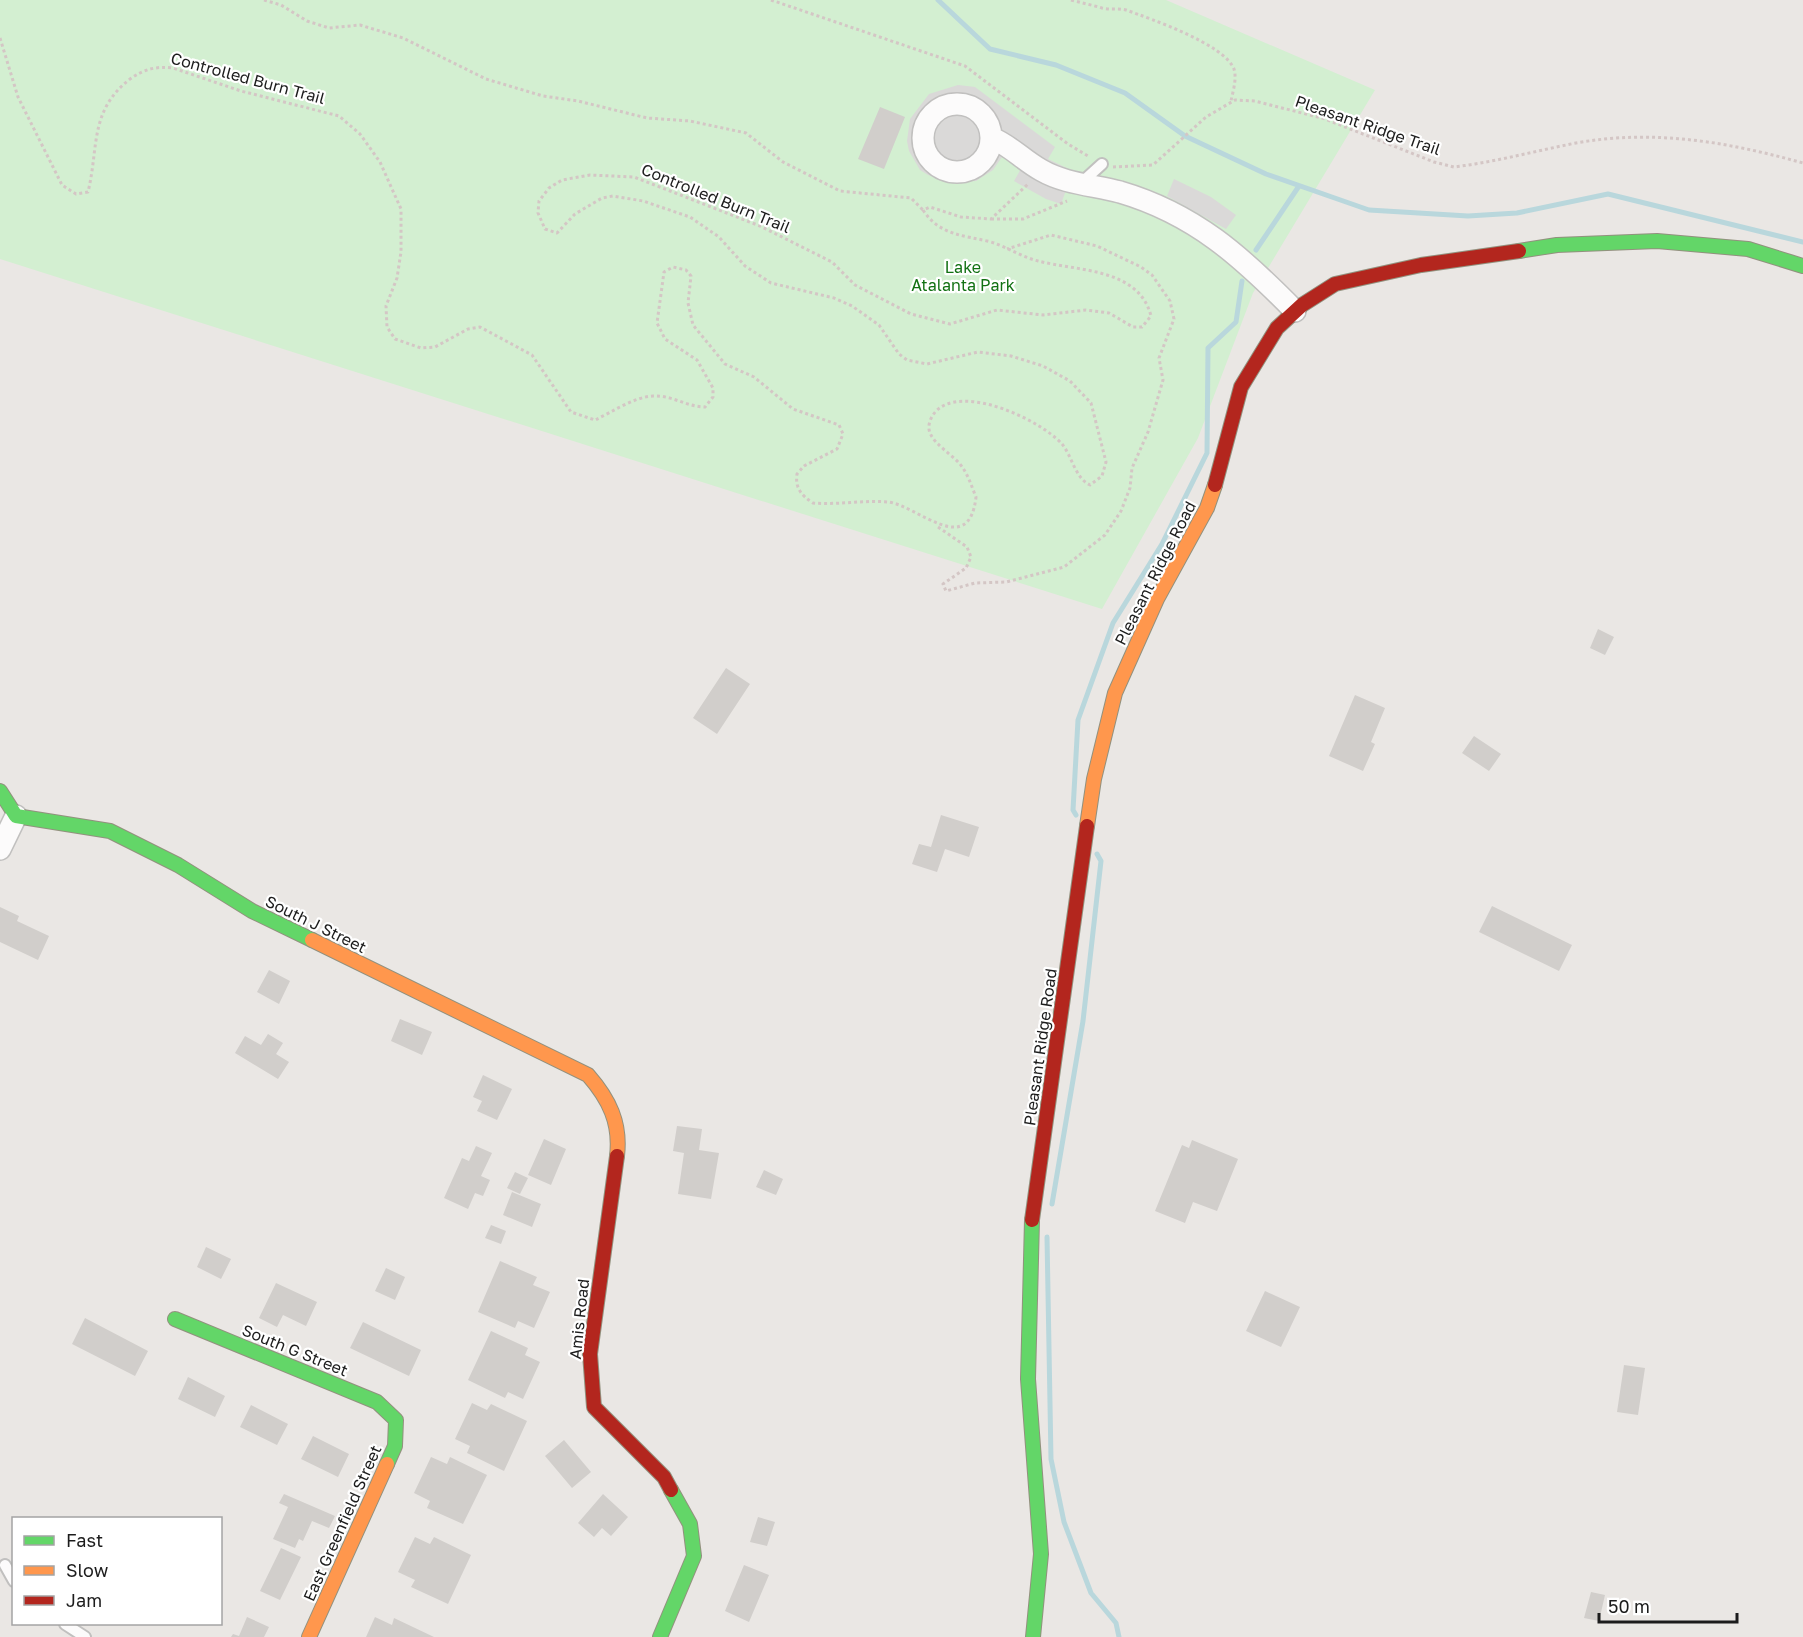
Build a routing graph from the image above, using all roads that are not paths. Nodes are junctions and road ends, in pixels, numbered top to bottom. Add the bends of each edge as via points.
1 (992, 138) dead end
2 (1102, 164) road end
3 (1086, 185) junction
4 (1803, 266) edge
5 (1295, 311) junction
6 (0, 791) edge
7 (16, 816) junction
8 (0, 849) edge
9 (611, 1109) joint
10 (175, 1319) dead end
11 (396, 1420) joint
12 (5, 1565) dead end
13 (12, 1577) edge
14 (68, 1625) edge
15 (86, 1637) edge
16 (309, 1637) edge
17 (660, 1637) edge
18 (1033, 1637) edge

1 - 3 street via 1010,145 1041,170
2 - 3 lane
3 - 5 street via 1120,193 1186,218 1231,249
4 - 5 street, Pleasant Ridge Road via 1748,249 1657,241 1557,245 1421,265 1335,284
5 - 18 street, Pleasant Ridge Road via 1276,328 1241,387 1207,508 1157,599 1115,693 1094,779 1031,1228 1028,1379 1041,1554
6 - 7 street
7 - 8 street
7 - 9 street, South J Street via 110,831 252,911 588,1075
9 - 17 street, Amis Road via 620,1134 590,1354 594,1407 664,1477 690,1524 694,1556
10 - 11 street, South G Street via 377,1402
11 - 16 street, East Greenfield Street via 395,1446
12 - 13 lane
14 - 15 lane

